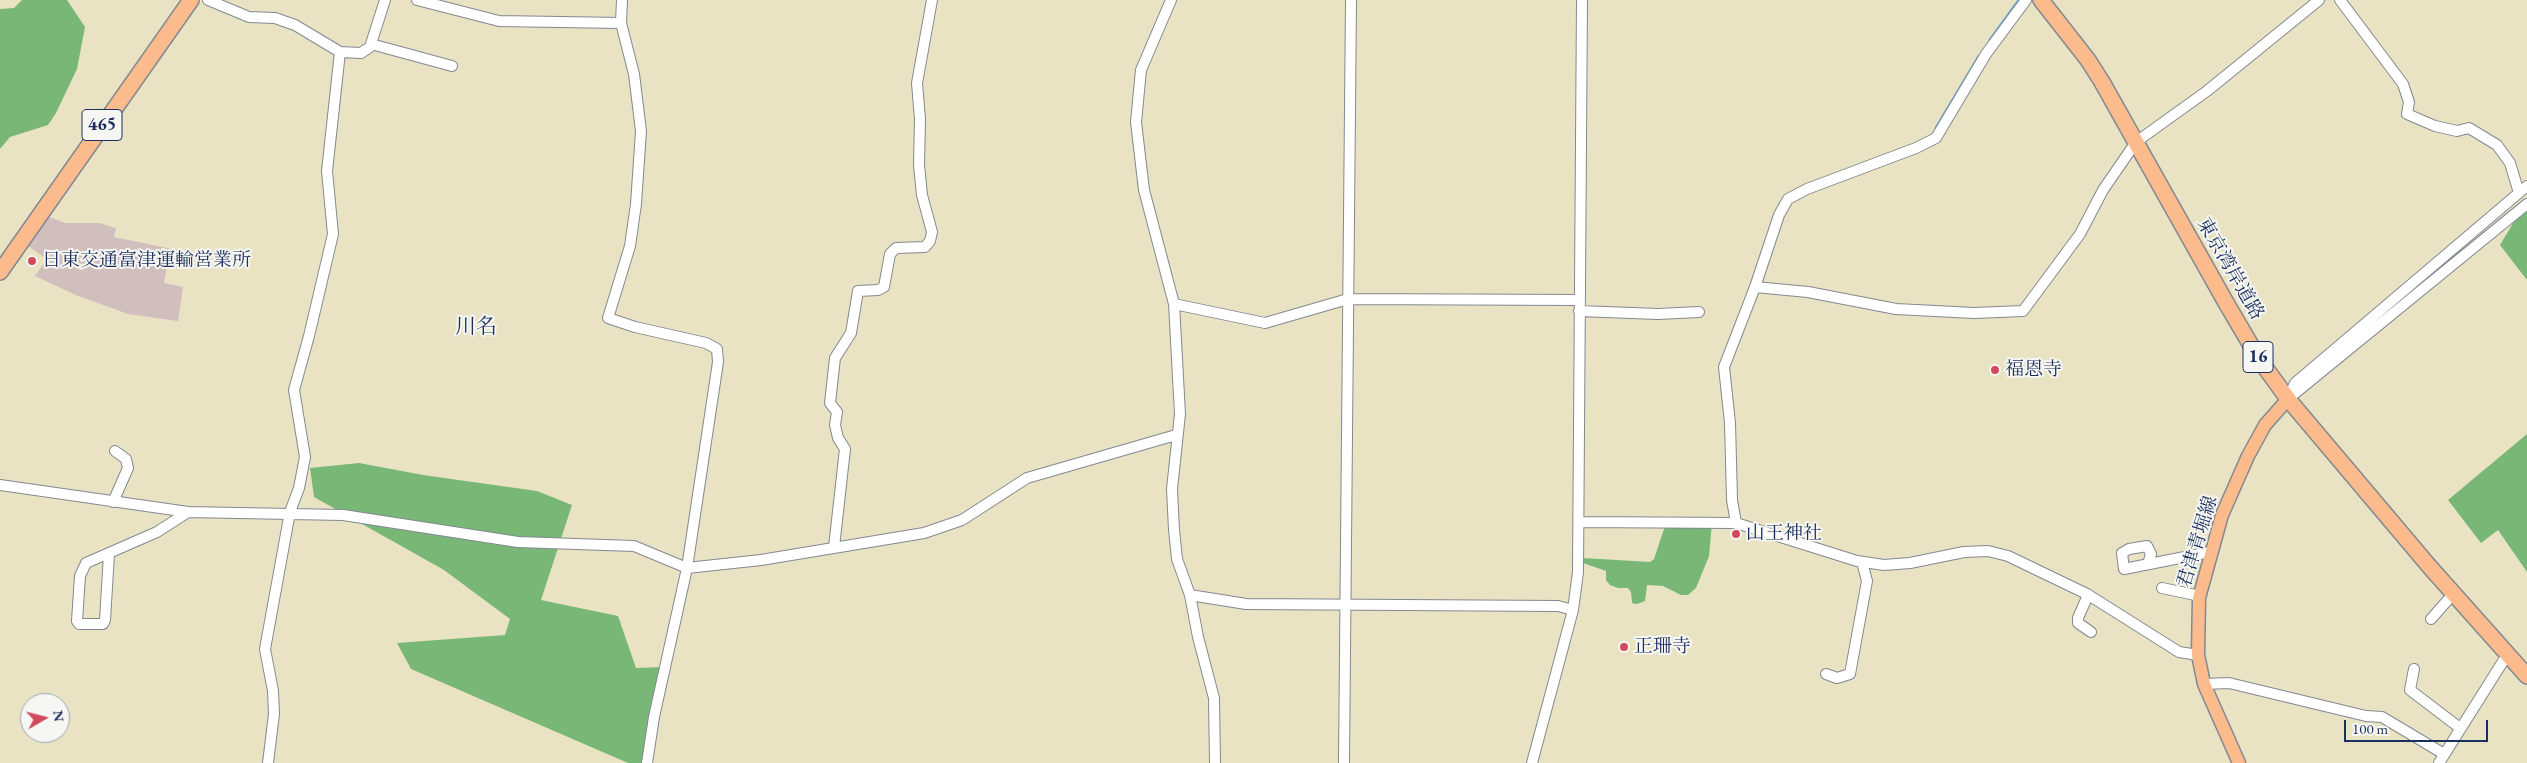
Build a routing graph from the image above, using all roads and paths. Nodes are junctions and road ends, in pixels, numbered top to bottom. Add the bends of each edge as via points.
1 (191, 0) edge
2 (208, 0) edge
3 (385, 0) edge
4 (418, 0) edge
5 (622, 0) edge
6 (932, 0) edge
7 (1171, 0) edge
8 (1351, 0) edge
9 (1582, 0) edge
10 (2026, 0) edge
11 (2041, 0) edge
12 (2319, 0) edge
13 (2340, 0) edge
14 (621, 23) junction
15 (371, 44) junction
16 (340, 52) junction
17 (452, 66) dead end
18 (2136, 142) junction
19 (2523, 190) edge
20 (2527, 204) edge
21 (0, 272) edge
22 (1755, 287) junction
23 (1348, 299) junction
24 (1579, 300) junction
25 (1174, 304) junction
26 (1579, 312) junction
27 (1699, 312) dead end
28 (2288, 399) junction
29 (1176, 436) junction
30 (115, 451) dead end
31 (0, 485) edge
32 (113, 502) junction
33 (188, 512) junction
34 (290, 512) junction
35 (1580, 522) junction
36 (1736, 523) junction
37 (834, 547) junction
38 (2210, 552) junction
39 (109, 554) junction
40 (1862, 562) junction
41 (2148, 564) dead end
42 (687, 568) junction
43 (2167, 586) dead end
44 (2454, 593) junction
45 (1190, 595) junction
46 (2088, 595) junction
47 (2200, 596) junction
48 (1346, 604) junction
49 (1573, 610) junction
50 (2431, 619) dead end
51 (2091, 632) dead end
52 (2198, 655) junction
53 (2507, 655) junction
54 (2524, 667) edge
55 (2414, 669) dead end
56 (1826, 674) dead end
57 (2204, 684) junction
58 (2460, 728) junction
59 (2441, 759) edge
60 (268, 763) edge
61 (646, 763) edge
62 (1216, 763) edge
63 (1344, 763) edge
64 (1532, 763) edge
65 (2239, 763) edge

1 - 21 highway, 465
2 - 16 street via 249,17 275,18 295,25
3 - 15 street
4 - 14 street via 499,21
5 - 14 street
6 - 37 street via 917,83 922,195 932,232 925,247 896,248 890,254 884,287 858,290 851,333 835,358 830,402 836,412 835,426 844,449
7 - 25 street via 1141,70 1136,122 1144,190
8 - 23 street
9 - 24 street
10 - 22 street via 1986,54 1936,138 1788,199 1779,215
11 - 18 highway, 東京湾岸道路 / 16 via 2088,60
12 - 18 street via 2206,91
13 - 19 street via 2403,84 2409,102 2407,114 2457,131 2469,128 2497,145
14 - 42 street via 634,74 641,131 630,246 608,318 706,343 717,349 718,362
15 - 16 street via 361,53
15 - 17 street
16 - 34 street via 327,171 333,234 294,390 305,457
18 - 22 street via 2103,190 2080,234 2023,311 1974,313 1896,309 1808,292
18 - 28 highway, 東京湾岸道路 / 16 via 2254,351
19 - 28 street via 2295,383
20 - 28 street
22 - 36 street via 1724,367
23 - 24 street
23 - 25 street via 1265,323
23 - 48 street
24 - 26 street
25 - 29 street via 1180,414
26 - 27 street
26 - 35 street
28 - 38 main road, 君津青堀線 via 2266,425 2248,456
28 - 44 highway, 東京湾岸道路 / 16
29 - 37 street via 1027,478 962,520 924,533
29 - 45 street via 1172,489 1174,530 1177,559
30 - 32 street via 126,459 128,468
31 - 32 street
32 - 33 street
33 - 34 street
33 - 39 street via 157,532
34 - 42 street via 352,516 518,542 634,546
34 - 60 street via 265,649 274,714
35 - 36 street
35 - 49 street
36 - 40 street
37 - 42 street via 761,560
38 - 41 street
38 - 47 main road, 君津青堀線
39 - 39 street via 82,568 77,621 80,624 103,624 105,620
40 - 46 street via 1902,564 1964,552 1988,551 2008,556
40 - 56 street via 1866,581 1850,674 1836,678
42 - 61 street
43 - 47 street
44 - 50 street
44 - 53 highway, 東京湾岸道路 / 16
45 - 48 street via 1246,604
45 - 62 street via 1214,698
46 - 51 street via 2078,623
46 - 52 street via 2160,642 2179,652
47 - 52 main road, 君津青堀線
48 - 49 street via 1558,606
48 - 63 street
49 - 64 street
52 - 57 main road, 君津青堀線
53 - 54 highway, 東京湾岸道路 / 16
53 - 58 street
55 - 58 street via 2410,690
57 - 59 street via 2229,683 2382,717
57 - 65 main road, 君津青堀線
58 - 59 street

